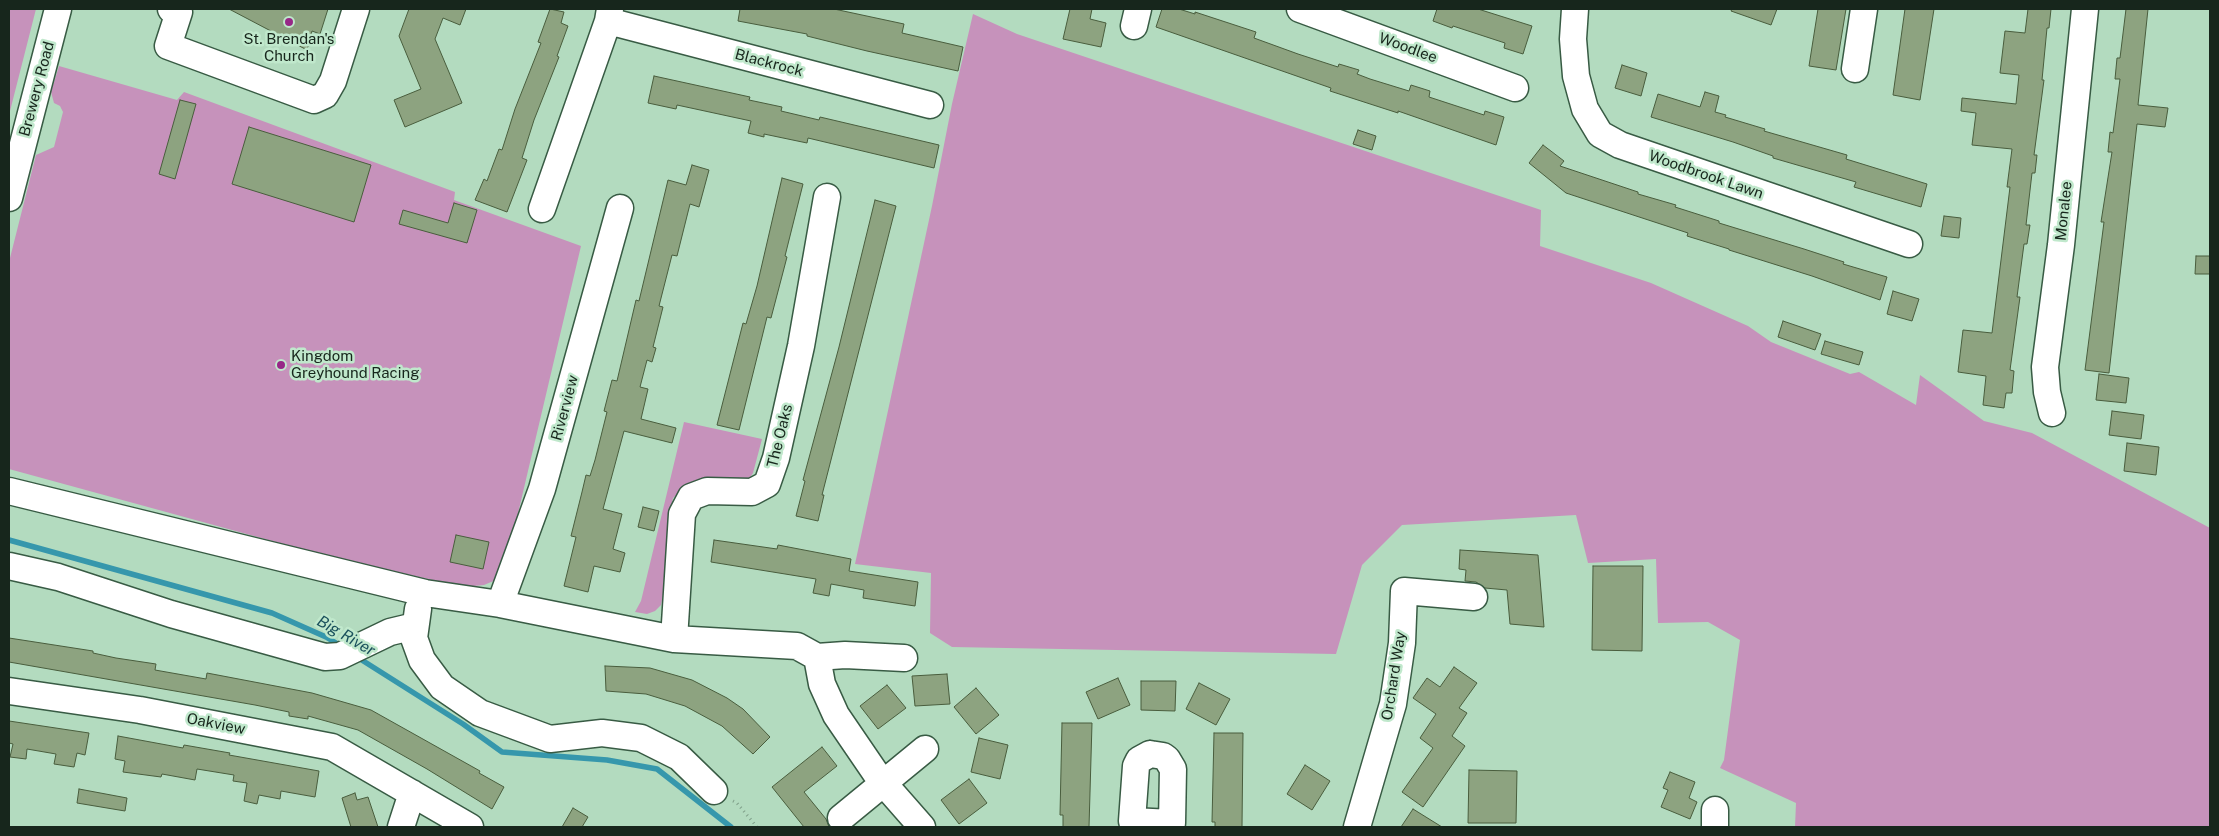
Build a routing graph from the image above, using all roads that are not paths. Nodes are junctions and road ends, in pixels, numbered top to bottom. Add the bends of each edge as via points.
1 (58, 9) edge
2 (356, 9) edge
3 (1300, 9) edge
4 (1575, 9) edge
5 (1864, 9) edge
6 (2085, 9) edge
7 (177, 10) edge
8 (609, 15) edge
9 (1855, 69) dead end
10 (1515, 88) dead end
11 (930, 105) dead end
12 (827, 197) dead end
13 (9, 198) edge
14 (620, 208) dead end
15 (542, 209) dead end
16 (1909, 244) dead end
17 (2052, 413) dead end
18 (9, 491) edge
19 (9, 566) edge
20 (425, 593) junction
21 (1474, 597) dead end
22 (500, 604) junction
23 (415, 626) junction
24 (674, 639) junction
25 (817, 657) junction
26 (904, 658) dead end
27 (9, 691) edge
28 (925, 749) dead end
29 (884, 783) junction
30 (714, 791) dead end
31 (412, 793) junction
32 (841, 818) dead end
33 (401, 827) edge
34 (470, 827) edge
35 (922, 827) edge
36 (1358, 827) edge

1 - 13 street, Brewery Road
2 - 7 street via 332,81 325,95 314,100 168,46
3 - 10 street, Woodlee
4 - 16 street, Woodbrook Lawn via 1576,76 1585,110 1600,134 1620,145
5 - 9 street
6 - 17 street, Monalee via 2045,367
8 - 11 street, Blackrock
8 - 15 street, Blackrock
12 - 24 street, The Oaks via 801,346 770,476 767,484 752,492 706,491 691,498 682,514
14 - 22 street, Riverview via 542,489
18 - 20 street
19 - 23 street via 58,577 171,614 325,657 350,652 390,632
20 - 22 street
20 - 23 street
21 - 36 street, Orchard Way via 1404,591 1402,643 1393,704
22 - 24 street
23 - 30 street via 414,638 422,660 442,687 480,713 550,739 602,733 641,738 679,757
24 - 25 street via 797,646
25 - 26 street
25 - 29 street via 822,684 836,715
27 - 31 street, Oakview via 140,710 332,746
28 - 29 street
29 - 32 street
29 - 35 street
31 - 33 street
31 - 34 street, Oakview

